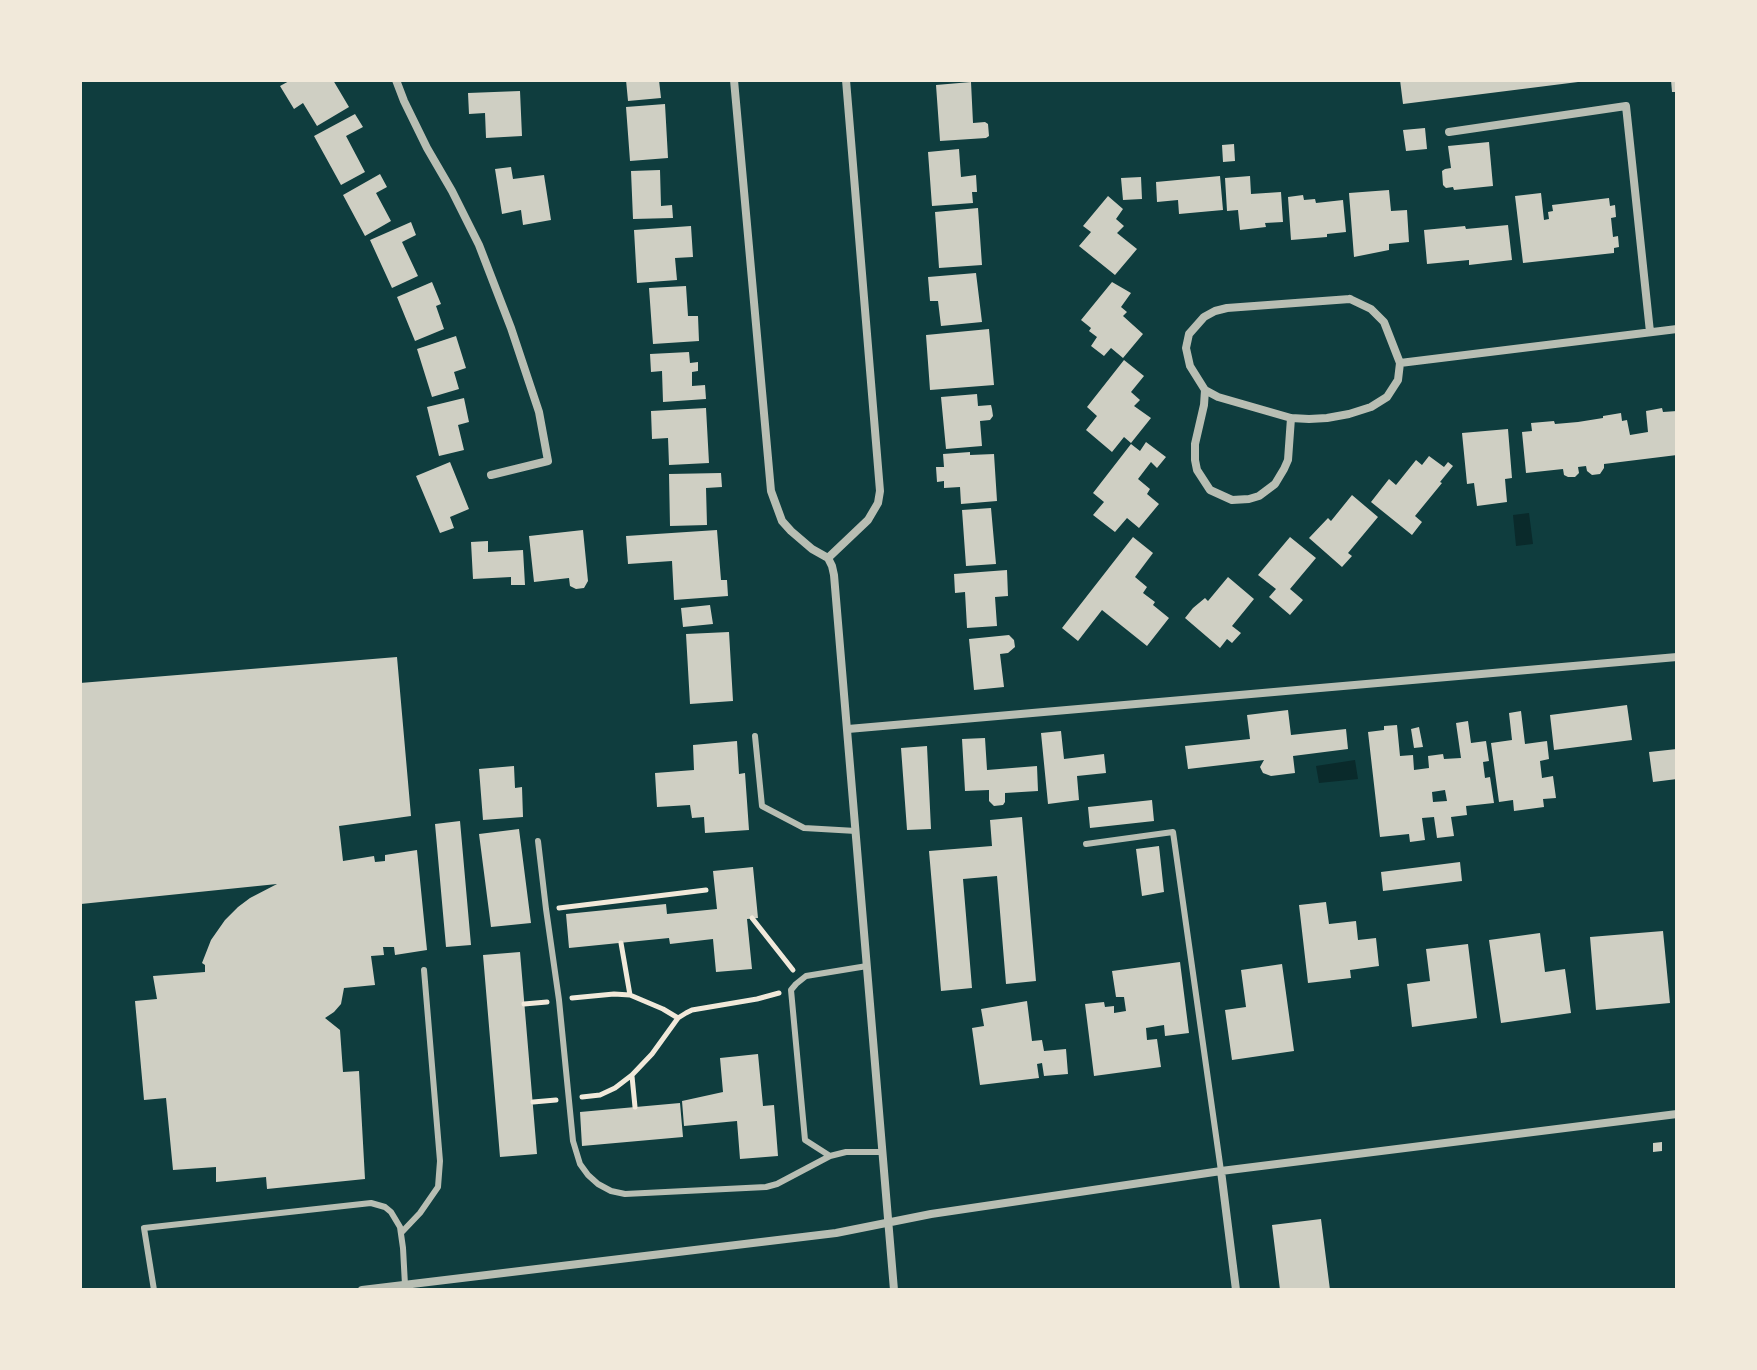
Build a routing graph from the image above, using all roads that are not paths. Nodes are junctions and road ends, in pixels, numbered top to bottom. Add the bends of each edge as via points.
1 (396, 80) edge
2 (734, 80) edge
3 (846, 80) edge
4 (1449, 132) dead end
5 (1677, 329) edge
6 (1650, 332) junction
7 (1400, 363) junction
8 (1205, 390) junction
9 (1291, 418) junction
10 (491, 475) dead end
11 (828, 558) junction
12 (1677, 657) edge
13 (848, 729) junction
14 (755, 736) dead end
15 (856, 831) junction
16 (538, 841) dead end
17 (1086, 844) dead end
18 (867, 966) junction
19 (424, 970) dead end
20 (1677, 1114) edge
21 (882, 1152) junction
22 (830, 1156) junction
23 (1221, 1171) junction
24 (888, 1222) junction
25 (401, 1233) junction
26 (405, 1285) junction
27 (154, 1290) edge
28 (362, 1290) edge
29 (894, 1290) edge
30 (1236, 1290) edge

1 - 10 street via 479,245 539,412 548,461
2 - 11 street via 771,491 778,514 791,531
3 - 11 street via 880,491 868,520
4 - 6 street via 1626,106
5 - 6 street
6 - 7 street
7 - 8 street via 1384,322 1350,299 1227,308 1204,317 1187,341 1190,366
7 - 9 street via 1398,380 1387,397 1371,407 1327,418
8 - 9 street
8 - 9 street via 1195,444 1197,470 1210,490 1232,500 1259,496 1279,478 1288,460
11 - 13 street
12 - 13 street
13 - 15 street
14 - 15 lane via 762,806 804,828
15 - 18 street
16 - 22 lane via 573,1141 588,1175 625,1194 766,1187
17 - 23 lane via 1173,832
18 - 21 street
18 - 22 lane via 806,976 791,990 805,1140
19 - 25 lane via 438,1187
20 - 23 street
21 - 22 lane
21 - 24 street
23 - 24 street
23 - 30 street
24 - 26 street via 661,1256
24 - 29 street
25 - 26 lane
25 - 27 lane via 391,1212 371,1203 144,1228
26 - 28 street

